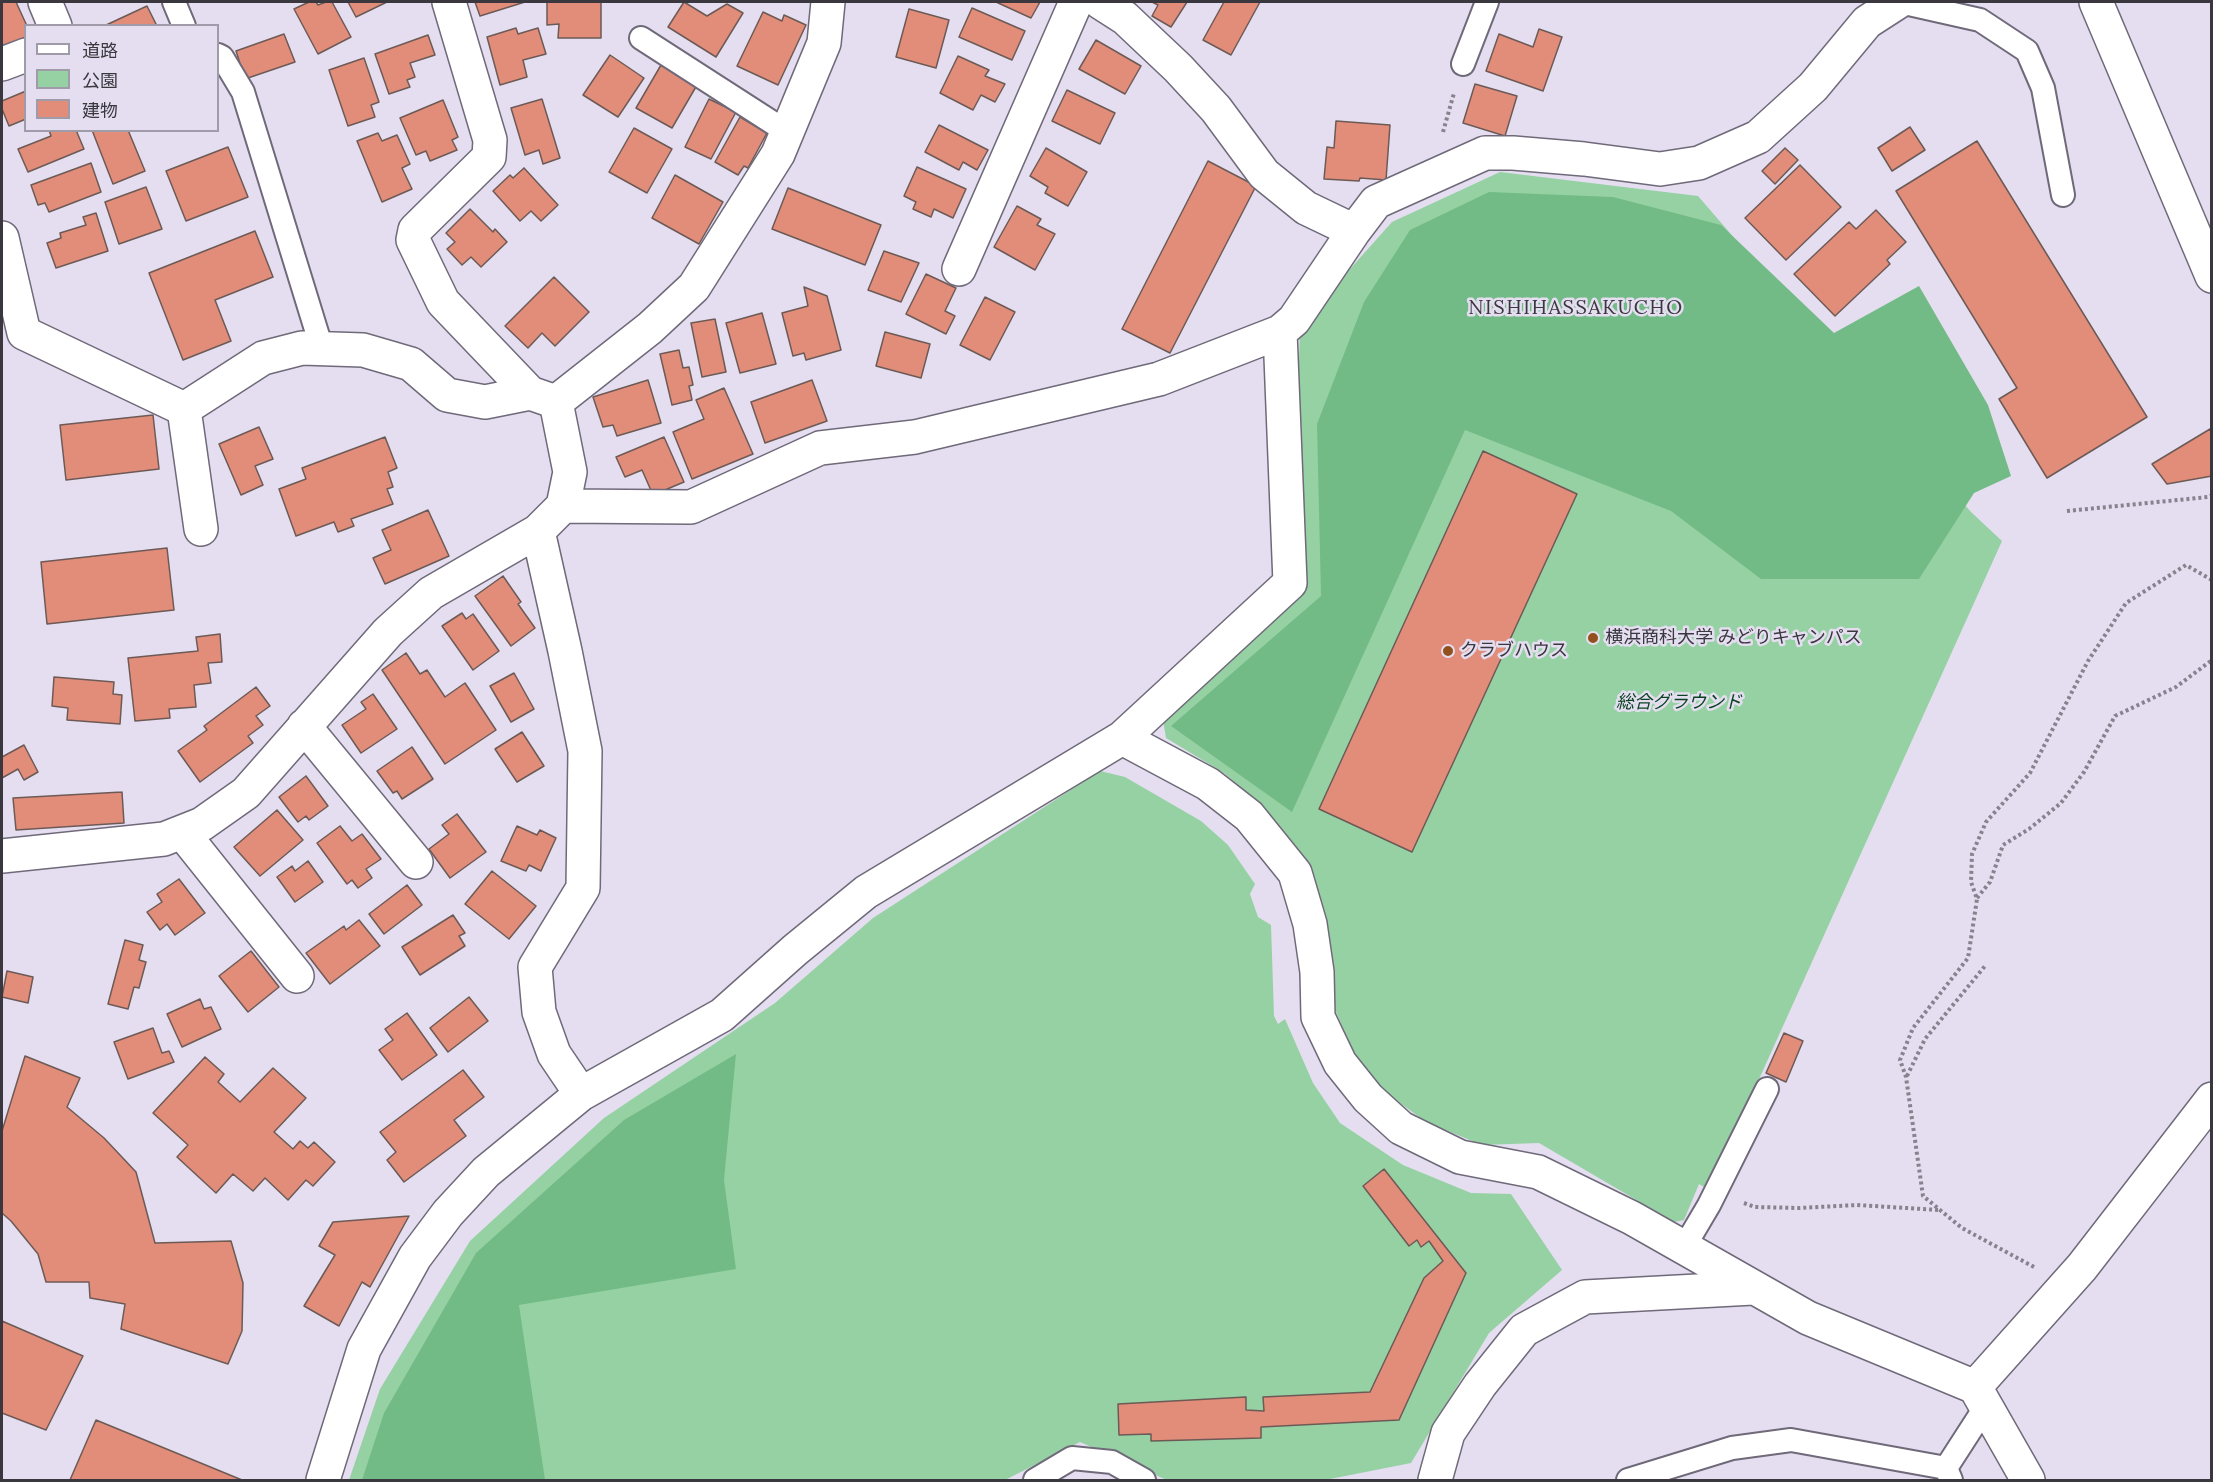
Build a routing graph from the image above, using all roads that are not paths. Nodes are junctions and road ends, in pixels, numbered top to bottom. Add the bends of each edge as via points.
1 (45, 2) edge
2 (174, 2) edge
3 (449, 2) edge
4 (828, 2) edge
5 (1076, 2) edge
6 (1100, 2) edge
7 (1487, 2) edge
8 (1899, 2) edge
9 (2096, 2) edge
10 (54, 24) edge
11 (183, 24) edge
12 (641, 38) dead end
13 (24, 56) edge
14 (219, 56) edge
15 (2, 64) edge
16 (1463, 64) road end
17 (787, 132) junction
18 (2063, 195) dead end
19 (1354, 231) junction
20 (2, 238) edge
21 (959, 269) dead end
22 (2211, 276) edge
23 (1280, 332) junction
24 (322, 349) junction
25 (543, 397) junction
26 (184, 409) junction
27 (563, 506) junction
28 (201, 529) dead end
29 (538, 531) junction
30 (304, 726) junction
31 (1122, 738) junction
32 (182, 832) junction
33 (2, 856) edge
34 (416, 862) dead end
35 (297, 976) dead end
36 (1767, 1089) dead end
37 (581, 1094) junction
38 (2211, 1099) edge
39 (1683, 1249) junction
40 (1753, 1288) junction
41 (1981, 1396) junction
42 (1949, 1474) edge
43 (323, 1480) edge
44 (1035, 1480) edge
45 (1144, 1480) edge
46 (1435, 1480) edge
47 (1628, 1480) edge
48 (2028, 1480) edge

1 - 10 street
2 - 11 lane
3 - 25 street via 490,140 489,157 415,230 412,240 443,302
4 - 17 street via 824,43
5 - 21 street
6 - 19 street via 1125,18 1178,68 1216,109 1264,174 1306,208
7 - 16 lane
8 - 18 lane via 1980,20 2027,51 2043,88
8 - 19 street via 1867,22 1813,87 1758,136 1699,162 1660,169 1584,159 1485,153 1377,202
9 - 22 street
12 - 17 lane
13 - 15 street
14 - 24 lane via 243,92
17 - 25 street via 778,154 694,287 650,328
19 - 23 street via 1294,320
20 - 26 street via 24,333
23 - 27 street via 1159,380 915,437 820,448 692,507
23 - 31 street via 1290,584
24 - 25 street via 363,350 411,364 447,395 485,402
24 - 26 street via 303,348 263,358
25 - 27 street via 570,472
26 - 28 street
27 - 29 street
29 - 30 street via 431,593 388,632
29 - 37 street via 585,751 583,888 535,967 539,1012 554,1054
30 - 32 street via 246,793 202,824
30 - 34 street
31 - 37 street via 866,892 722,1015
31 - 39 street via 1208,784 1249,816 1295,873 1310,924 1318,1017 1340,1063 1368,1098 1401,1128 1460,1157 1538,1172 1632,1218
32 - 33 street via 164,839
32 - 35 street
36 - 39 lane
37 - 43 street via 486,1172 415,1257 364,1349
38 - 41 street
39 - 40 street
40 - 41 street via 1808,1318
40 - 46 street via 1585,1297 1524,1329 1448,1433
41 - 42 lane
41 - 48 street
42 - 47 lane via 1791,1440 1732,1448
44 - 45 lane via 1072,1458 1112,1462

